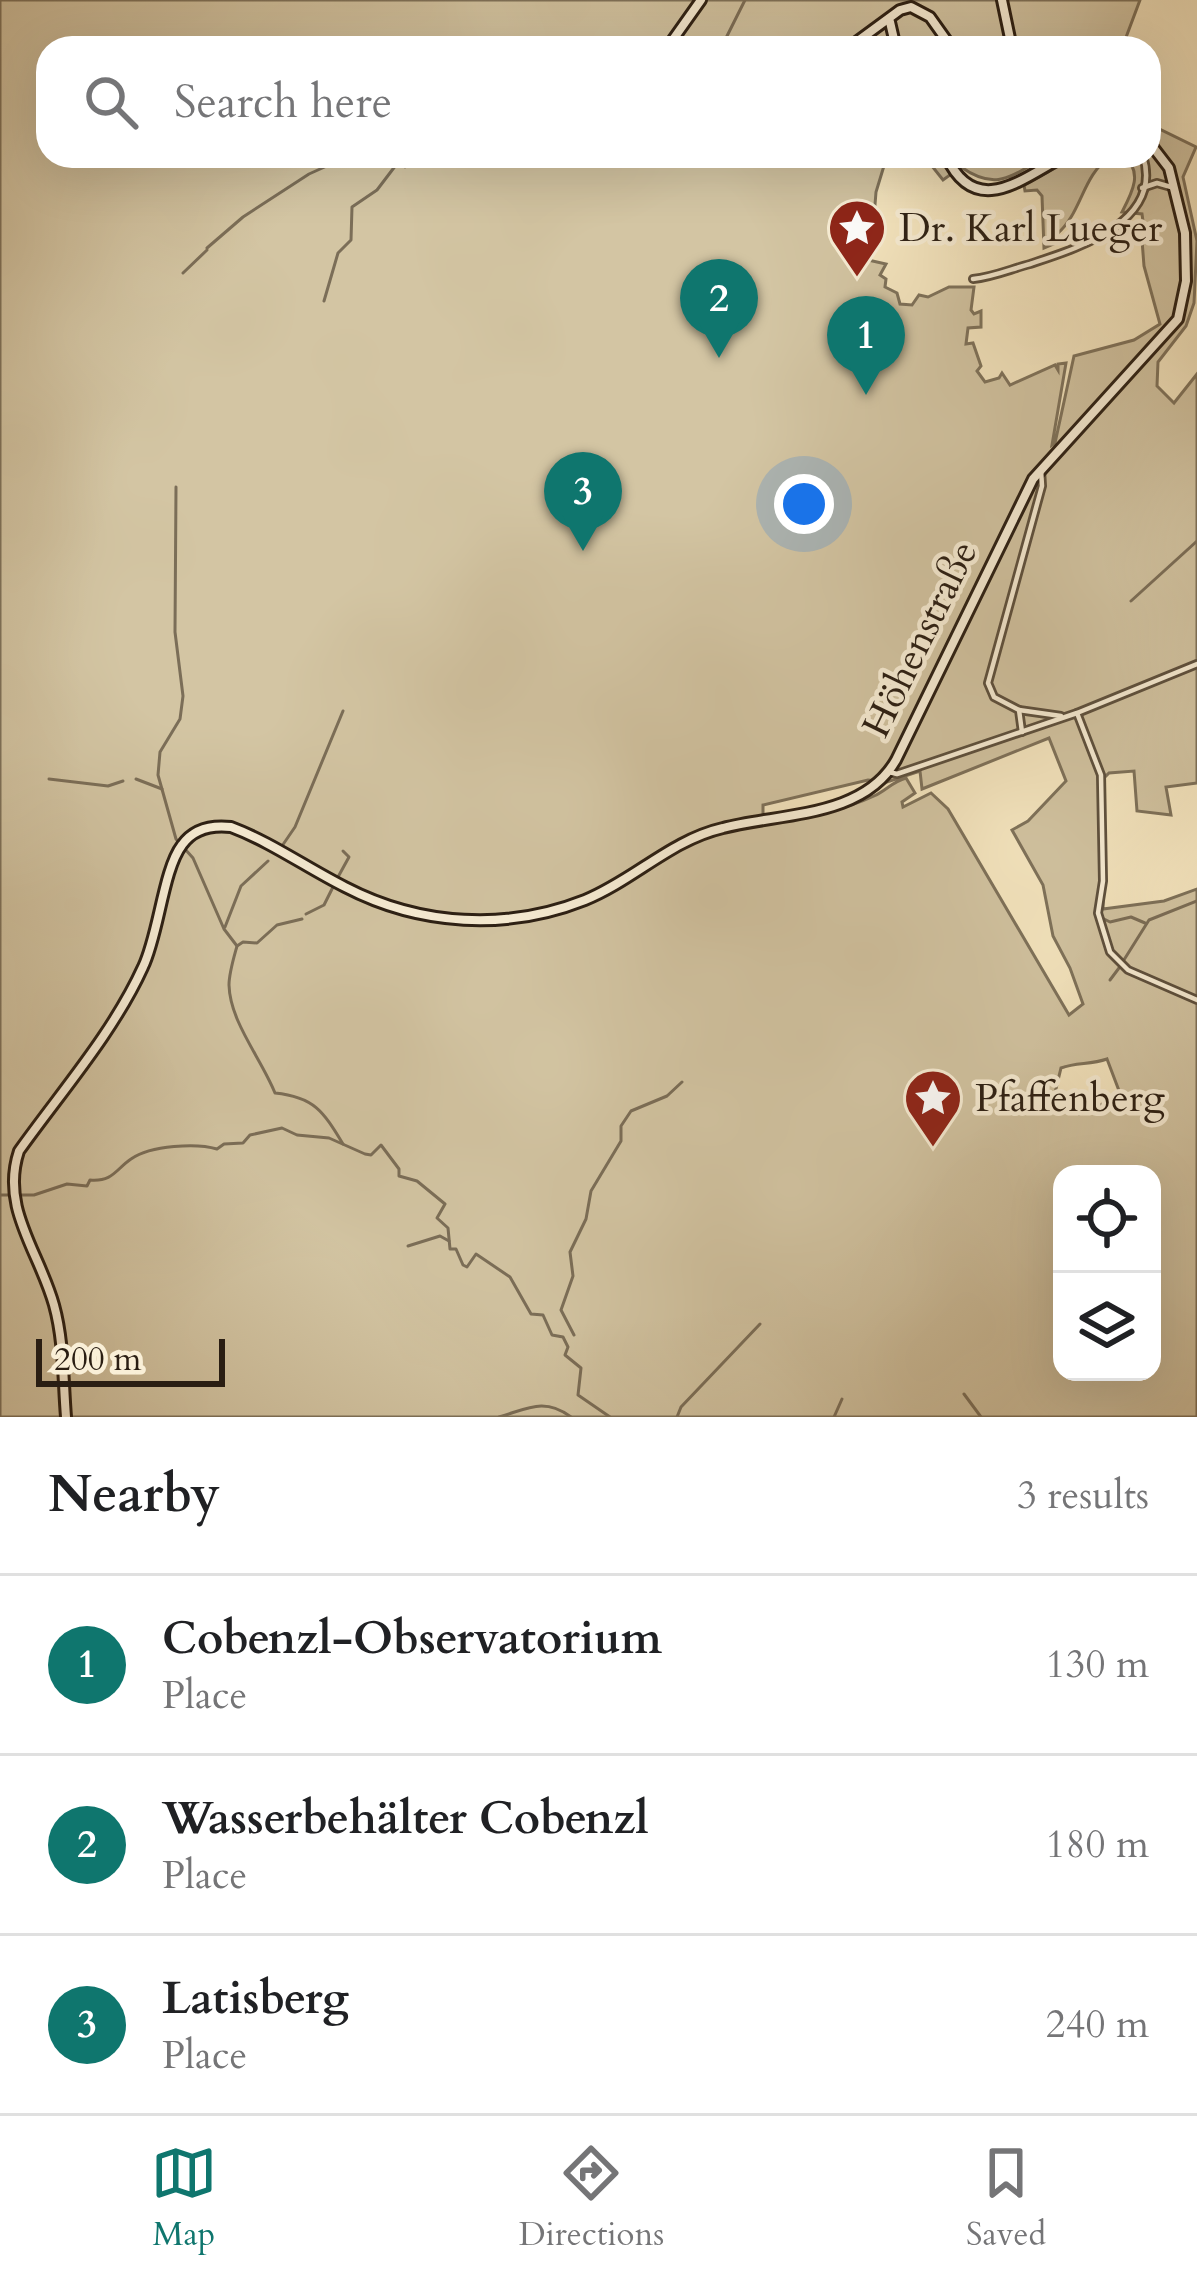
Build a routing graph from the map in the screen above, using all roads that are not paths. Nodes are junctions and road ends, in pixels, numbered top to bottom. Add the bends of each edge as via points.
1 (701, 0) edge
2 (1002, 0) edge
3 (890, 21) junction
4 (676, 36) edge
5 (868, 36) edge
6 (890, 36) edge
7 (943, 36) edge
8 (1010, 36) edge
9 (1161, 154) edge
10 (955, 168) edge
11 (1044, 168) edge
12 (1145, 168) edge
13 (1142, 188) junction
14 (1177, 190) junction
15 (974, 279) dead end
16 (1041, 470) junction
17 (1197, 664) edge
18 (1019, 710) junction
19 (1076, 713) junction
20 (1064, 716) junction
21 (1022, 732) junction
22 (889, 772) junction
23 (1197, 1000) edge
24 (66, 1417) edge

1 - 4 street
2 - 8 street
3 - 5 street
3 - 6 street
3 - 7 street via 903,9 919,9
9 - 14 street, Höhenstraße
10 - 11 street via 965,182 997,190
12 - 13 street
13 - 14 street via 1161,183
13 - 15 street via 1119,224 1093,243
14 - 16 street, Höhenstraße via 1186,259 1178,319
16 - 18 street via 988,683 994,697
16 - 22 street, Höhenstraße
17 - 19 street
18 - 20 street
18 - 21 street
19 - 20 street
19 - 23 street via 1101,775 1099,924 1117,963
20 - 21 street
21 - 22 street
22 - 24 street, Höhenstraße via 856,799 703,834 584,900 503,920 415,914 346,888 235,828 193,834 174,860 156,936 132,989 6,1178 8,1210 53,1303

